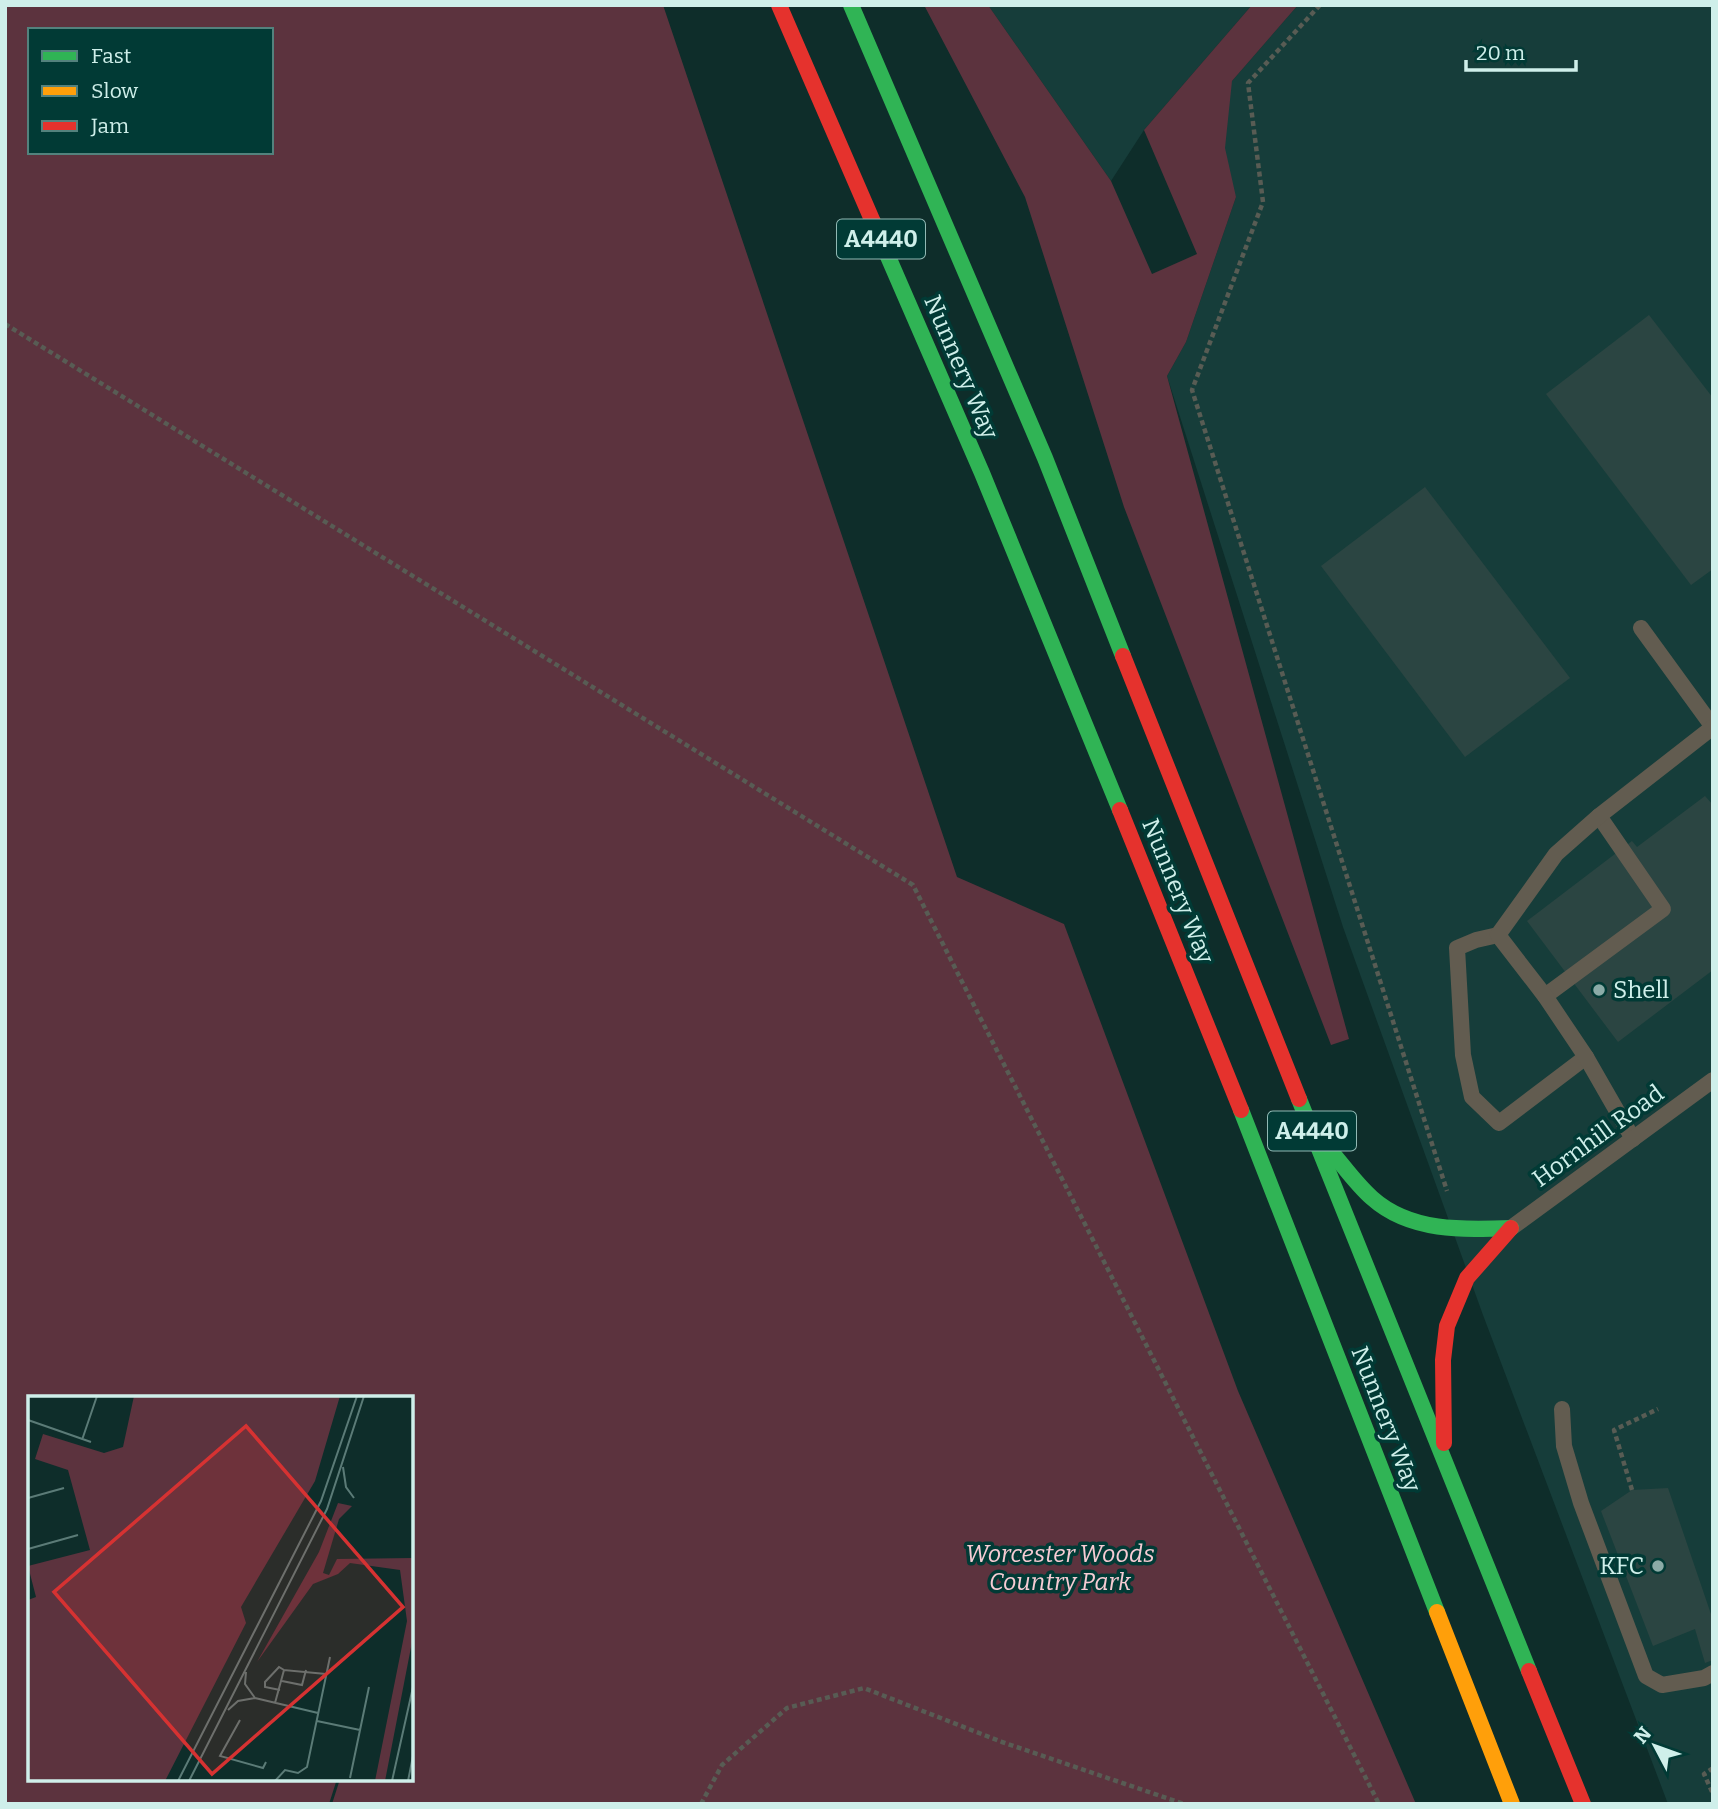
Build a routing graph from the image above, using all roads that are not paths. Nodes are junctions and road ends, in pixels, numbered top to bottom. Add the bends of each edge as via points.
1 (779, 5) edge
2 (851, 5) edge
3 (1641, 628) dead end
4 (1713, 727) edge
5 (1598, 816) junction
6 (1498, 936) junction
7 (1545, 996) junction
8 (1586, 1057) junction
9 (1713, 1080) edge
10 (1311, 1129) junction
11 (1633, 1139) junction
12 (1511, 1228) junction
13 (1562, 1409) dead end
14 (1444, 1461) junction
15 (1713, 1673) edge
16 (1512, 1804) edge
17 (1583, 1804) edge

1 - 16 main road, Nunnery Way / A4440 via 982,473 1160,906
2 - 10 main road, Nunnery Way / A4440 via 1045,458
3 - 4 lane
4 - 5 lane
5 - 6 lane via 1556,854
5 - 7 lane via 1663,909
6 - 7 lane
6 - 8 lane via 1457,948 1463,1055 1472,1097 1499,1123
7 - 8 lane
8 - 11 lane
9 - 11 lane, Hornhill Road
10 - 12 main road via 1372,1198 1392,1213 1463,1230
10 - 14 main road, Nunnery Way / A4440
11 - 12 lane, Hornhill Road
12 - 14 main road via 1467,1278 1447,1326
13 - 15 lane via 1570,1469 1646,1676 1662,1685
14 - 17 main road, Nunnery Way / A4440

